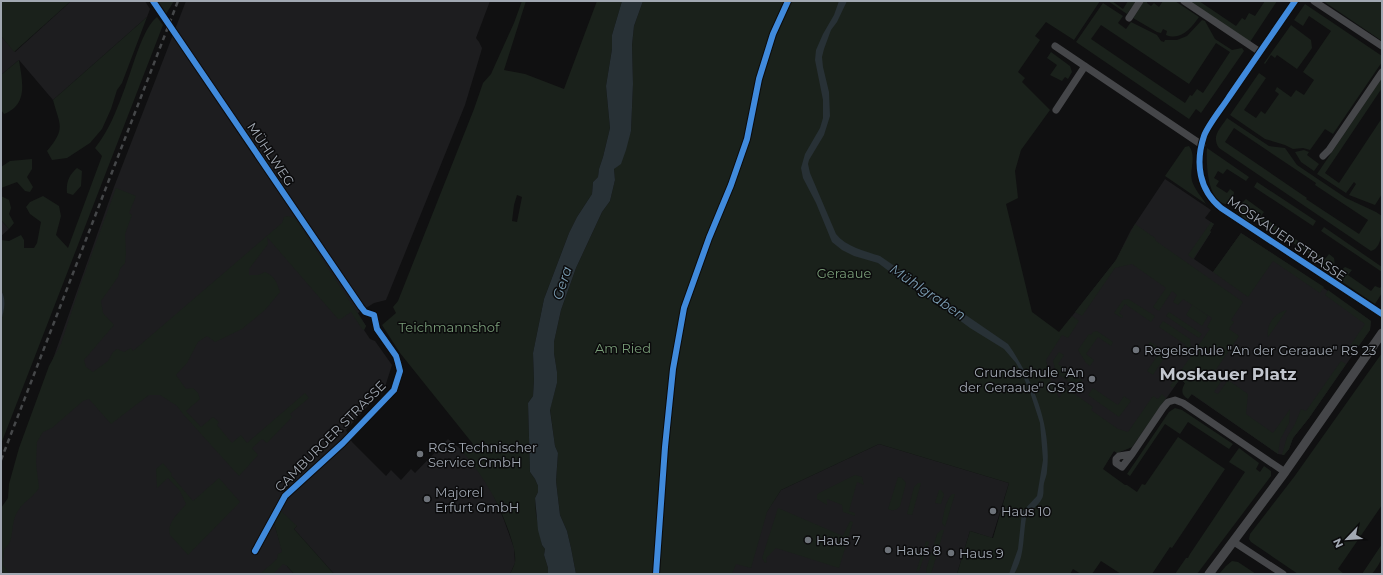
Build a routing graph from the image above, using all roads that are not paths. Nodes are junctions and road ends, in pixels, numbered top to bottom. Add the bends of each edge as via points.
1 (153, 1) edge
2 (1140, 1) edge
3 (1184, 1) edge
4 (1294, 1) edge
5 (1314, 1) edge
6 (1129, 18) dead end
7 (1055, 46) dead end
8 (1382, 46) edge
9 (1260, 52) junction
10 (1085, 66) junction
11 (1382, 72) edge
12 (1056, 110) dead end
13 (1202, 145) junction
14 (1324, 156) dead end
15 (1382, 314) edge
16 (374, 315) joint
17 (1382, 333) edge
18 (1132, 454) dead end
19 (1285, 472) junction
20 (1234, 542) junction
21 (256, 551) dead end
22 (1209, 574) edge
23 (1283, 574) edge

1 - 16 street, MÜHLWEG via 361,307 365,312
2 - 6 street
3 - 9 street
4 - 9 street, MOSKAUER STRASSE
5 - 8 street
7 - 10 street
9 - 13 street, MOSKAUER STRASSE via 1205,133
10 - 12 street
10 - 13 street
11 - 14 street
13 - 15 street, MOSKAUER STRASSE via 1200,176 1215,203
16 - 21 street, CAMBURGER STRASSE via 377,329 398,363 400,371 394,390 343,443 285,496
17 - 19 street
18 - 19 street via 1165,405 1175,400
19 - 20 street
20 - 22 street
20 - 23 street

